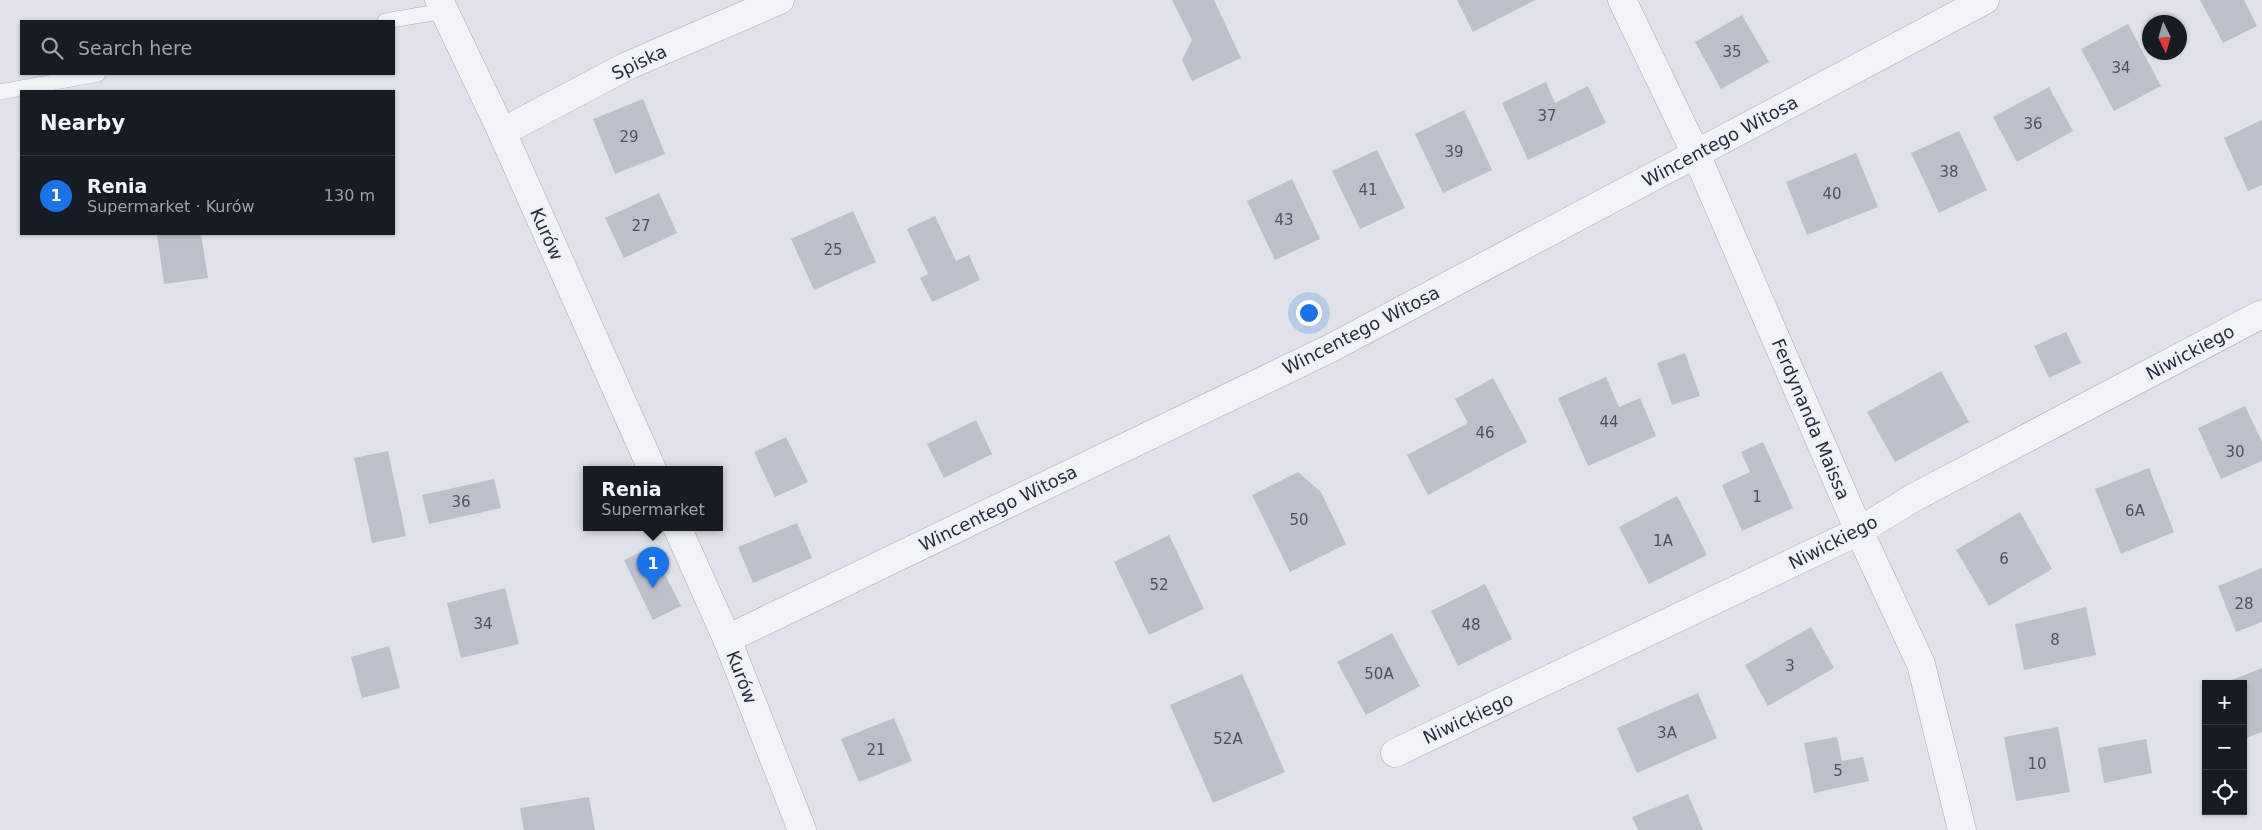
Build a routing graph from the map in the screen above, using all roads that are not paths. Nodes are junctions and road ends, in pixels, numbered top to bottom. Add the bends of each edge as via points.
1 (780, 0) edge
2 (1622, 0) edge
3 (1985, 0) edge
4 (441, 5) edge
5 (753, 5) edge
6 (388, 20) edge
7 (93, 75) edge
8 (0, 92) edge
9 (502, 132) junction
10 (1696, 154) junction
11 (2262, 314) edge
12 (651, 466) edge
13 (679, 531) edge
14 (1859, 531) junction
15 (727, 639) junction
16 (1395, 753) dead end
17 (802, 830) edge
18 (1962, 830) edge

1 - 5 street, Spiska
2 - 10 street, Ferdynanda Maissa
3 - 10 street, Wincentego Witosa
4 - 6 lane
4 - 9 street, Kurów
5 - 9 street, Spiska
7 - 8 lane
9 - 12 street, Kurów
10 - 14 street, Ferdynanda Maissa
10 - 15 street, Wincentego Witosa via 1331,348
11 - 14 street, Niwickiego via 1913,498
13 - 15 street, Kurów
14 - 16 street, Niwickiego
14 - 18 street, Ferdynanda Maissa via 1921,664
15 - 17 street, Kurów

